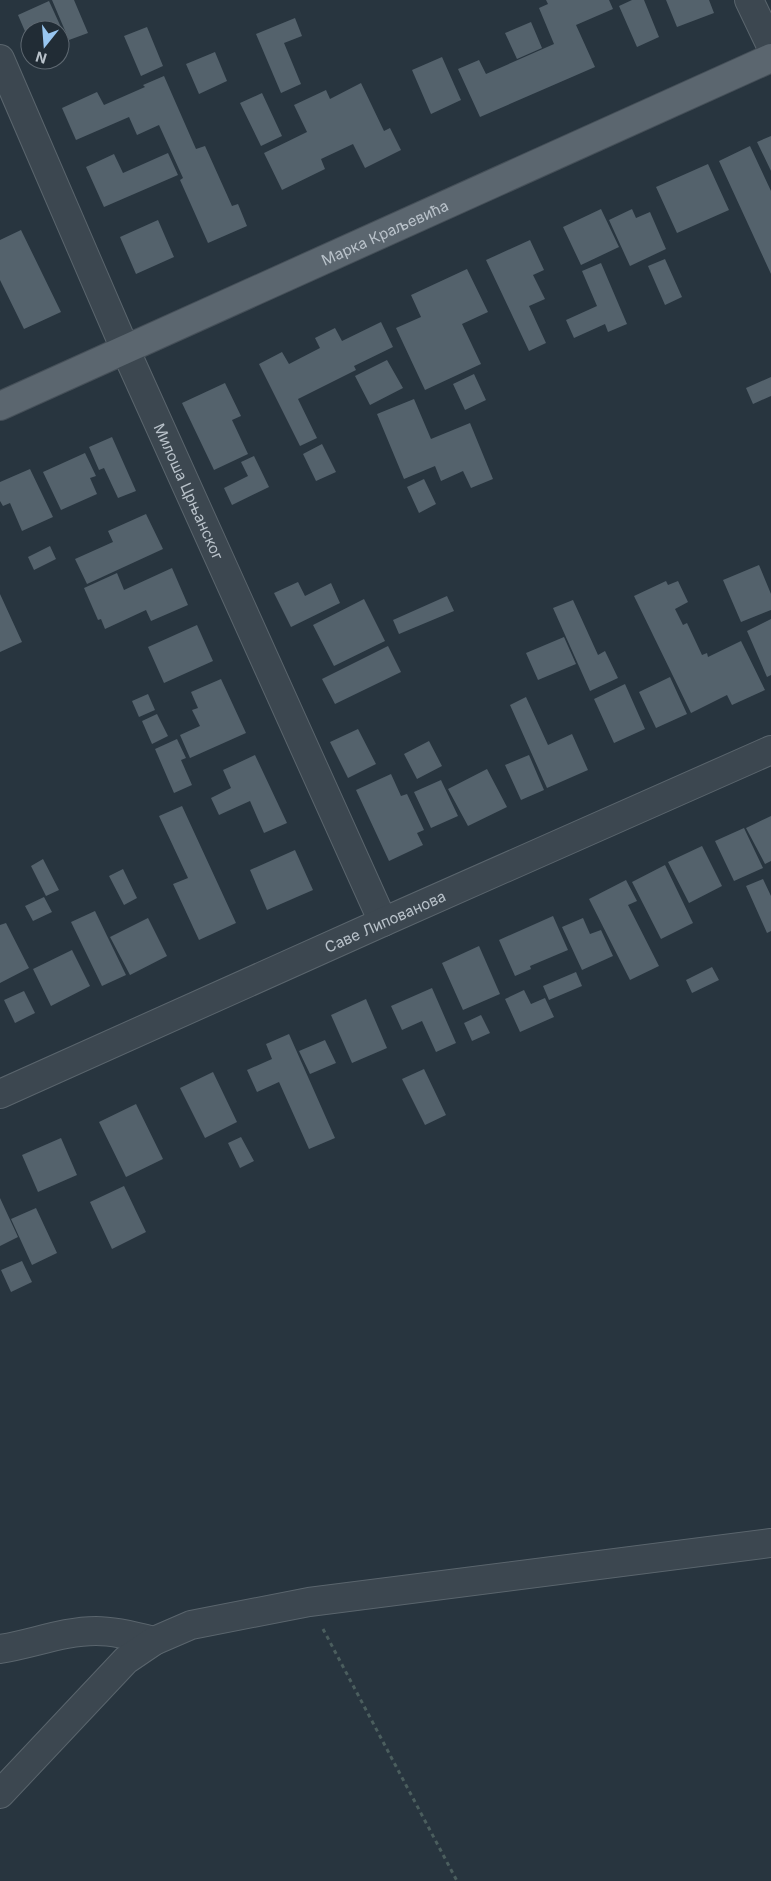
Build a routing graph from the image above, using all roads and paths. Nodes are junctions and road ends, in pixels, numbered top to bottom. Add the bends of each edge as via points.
1 (749, 0) edge
2 (771, 46) edge
3 (771, 58) edge
4 (0, 59) edge
5 (125, 349) junction
6 (0, 406) edge
7 (771, 750) edge
8 (382, 922) junction
9 (0, 1094) edge
10 (771, 1544) edge
11 (309, 1602) junction
12 (154, 1641) junction
13 (0, 1649) edge
14 (0, 1794) edge
15 (457, 1881) edge

1 - 2 street
3 - 5 main road, Марка Краљевића
4 - 5 street, Милоша Црњанског
5 - 6 main road, Марка Краљевића
5 - 8 street, Милоша Црњанског
7 - 8 street, Саве Липованова
8 - 9 street, Саве Липованова
10 - 11 street
11 - 12 street via 191,1625
11 - 15 path
12 - 13 street via 119,1633 76,1632
12 - 14 street via 126,1660

